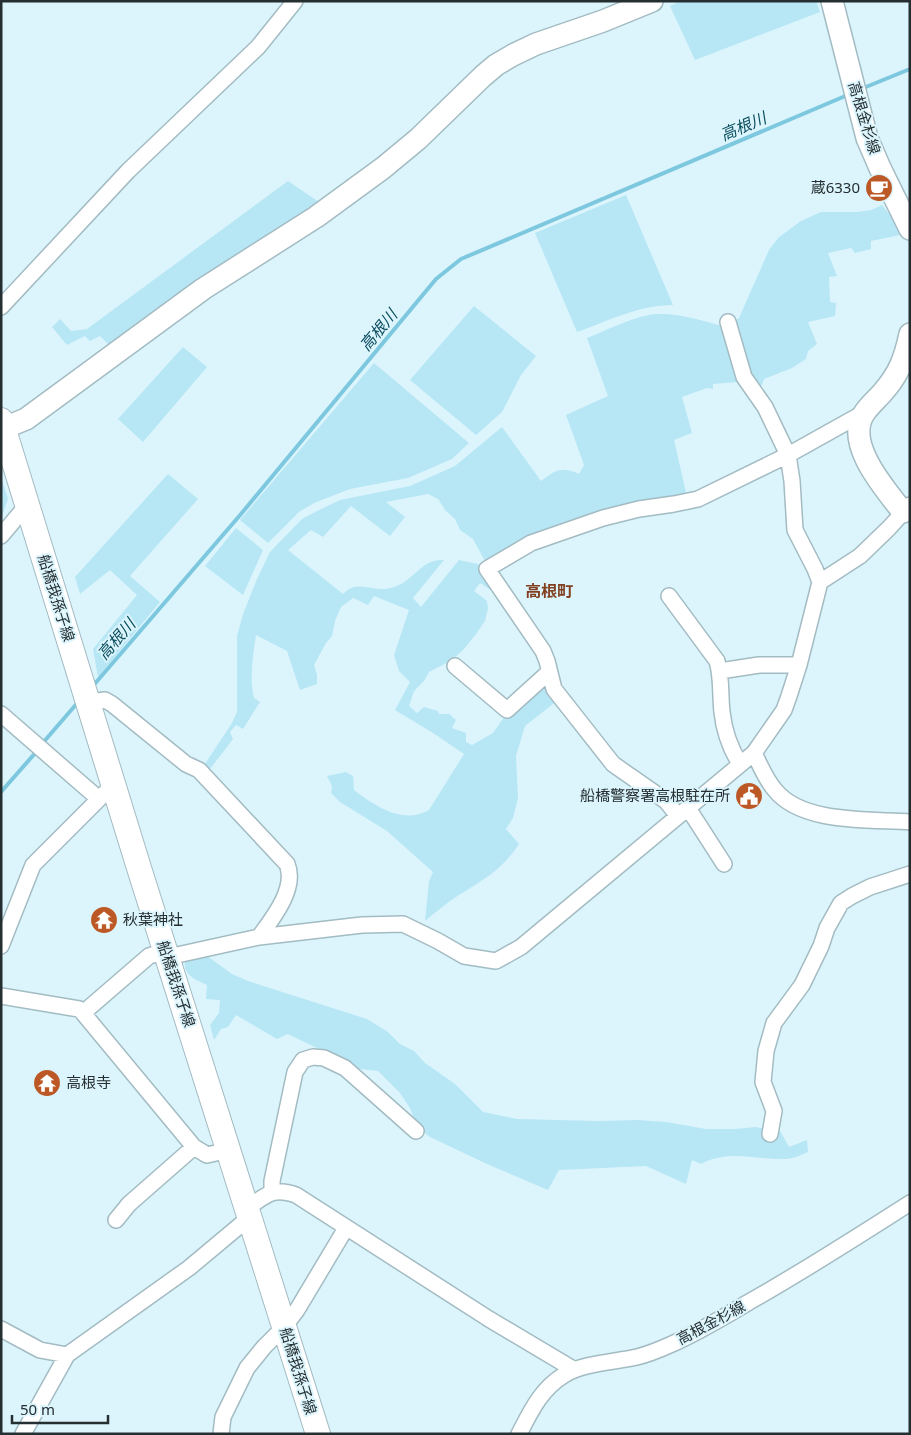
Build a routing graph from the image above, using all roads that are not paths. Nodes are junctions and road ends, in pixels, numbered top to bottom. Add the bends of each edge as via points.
1 (295, 1) edge
2 (652, 1) edge
3 (832, 1) edge
4 (908, 220) edge
5 (1, 306) edge
6 (728, 322) dead end
7 (909, 344) edge
8 (865, 412) junction
9 (2, 424) edge
10 (788, 455) junction
11 (27, 505) junction
12 (908, 511) edge
13 (1, 536) edge
14 (820, 582) junction
15 (669, 596) dead end
16 (799, 665) junction
17 (455, 666) dead end
18 (720, 671) junction
19 (549, 672) junction
20 (88, 702) junction
21 (1, 714) edge
22 (754, 754) junction
23 (740, 764) junction
24 (106, 791) junction
25 (683, 812) junction
26 (910, 822) edge
27 (724, 864) dead end
28 (910, 874) edge
29 (259, 937) junction
30 (1, 946) edge
31 (167, 954) junction
32 (1, 996) edge
33 (83, 1012) junction
34 (416, 1131) dead end
35 (770, 1134) dead end
36 (194, 1148) junction
37 (228, 1150) junction
38 (272, 1192) junction
39 (910, 1203) edge
40 (249, 1212) junction
41 (116, 1220) dead end
42 (346, 1228) junction
43 (284, 1327) junction
44 (1, 1329) edge
45 (67, 1355) junction
46 (573, 1369) junction
47 (23, 1434) edge
48 (221, 1434) edge
49 (318, 1434) edge
50 (519, 1434) edge

1 - 5 street via 258,47 128,171
2 - 9 street via 536,44 504,60 418,139 316,217 203,289 26,419
3 - 4 street, 高根金杉線 via 867,138
6 - 10 street via 744,377 765,407
7 - 8 street via 893,381
8 - 10 street
8 - 12 street via 858,432 861,449 883,487
9 - 11 main road, 船橋我孫子線
10 - 14 street via 795,530
10 - 19 street via 698,499 638,508 603,518 532,543 487,569 543,651
11 - 13 street
11 - 20 main road, 船橋我孫子線
12 - 14 street via 860,556
14 - 16 street
15 - 18 street via 717,661
16 - 18 street via 759,665
16 - 22 street via 784,710
17 - 19 street via 508,710
18 - 23 street via 726,738
19 - 25 street via 554,689 614,764
20 - 24 main road, 船橋我孫子線
20 - 29 street via 105,700 112,704 186,764 199,770 287,864 290,882
21 - 24 street via 40,747
22 - 23 street
22 - 26 street via 774,790 800,809 826,817
23 - 25 street
24 - 30 street via 33,865
24 - 31 main road, 船橋我孫子線
25 - 27 street
25 - 29 street via 521,947 496,961 464,956 402,924 362,925
28 - 35 street via 870,887 841,903 802,985 774,1023 766,1051 763,1082 774,1111
29 - 31 street
31 - 33 street via 149,956
31 - 37 main road, 船橋我孫子線
32 - 33 street
33 - 36 street
34 - 38 street via 345,1068 324,1058 303,1060 295,1072
36 - 37 street via 207,1155
36 - 41 street via 129,1204
37 - 40 main road, 船橋我孫子線
38 - 40 street
38 - 42 street via 296,1195
39 - 46 street, 高根金杉線 via 774,1288 673,1344 639,1357
40 - 43 main road, 船橋我孫子線
40 - 45 street via 189,1268
42 - 43 street
42 - 46 street
43 - 48 street via 247,1368 223,1417
43 - 49 main road, 船橋我孫子線
44 - 45 street via 40,1350
45 - 47 street
46 - 50 street, 高根金杉線 via 546,1390 532,1407

